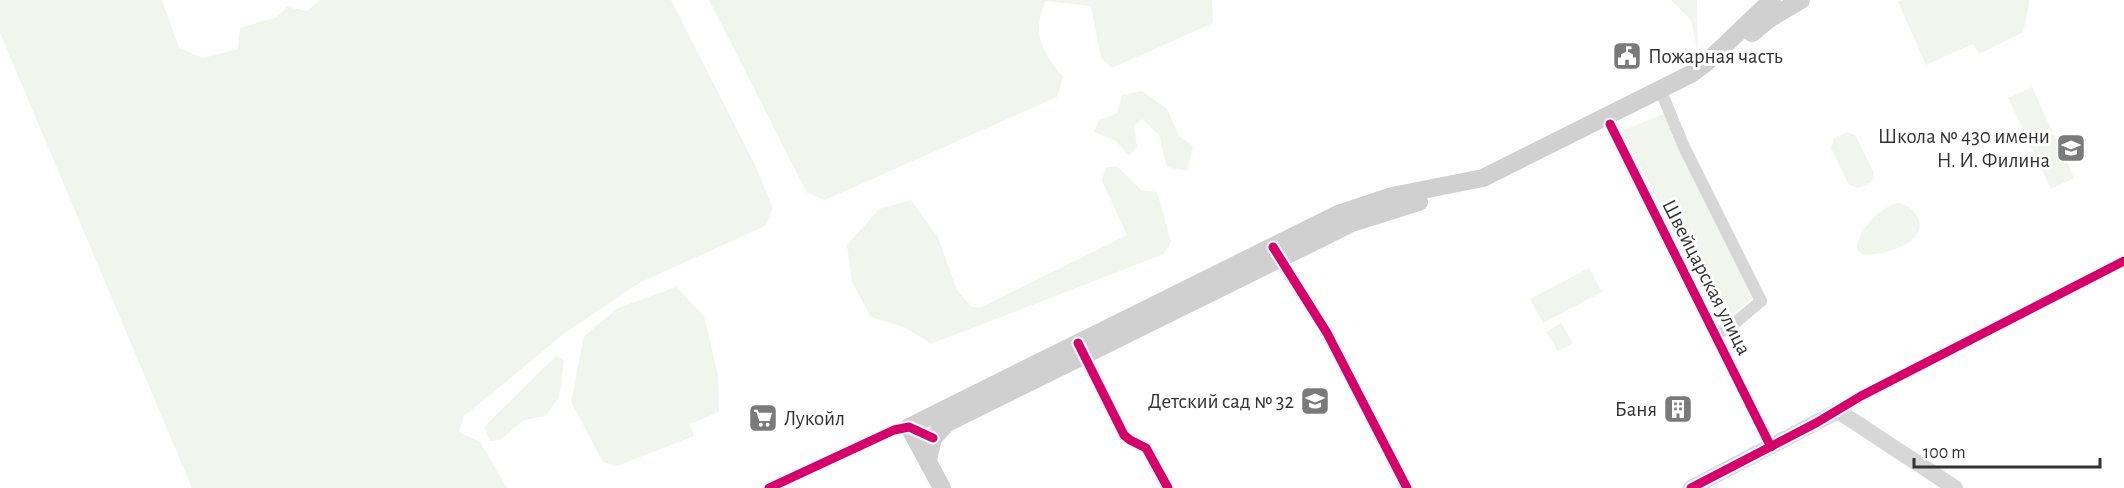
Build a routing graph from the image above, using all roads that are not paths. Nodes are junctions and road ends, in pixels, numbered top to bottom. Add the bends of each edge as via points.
1 (1772, 0) edge
2 (1801, 0) edge
3 (1662, 94) junction
4 (1610, 123) junction
5 (1276, 253) junction
6 (2124, 261) edge
7 (1716, 334) junction
8 (1082, 349) junction
9 (1838, 411) junction
10 (909, 427) junction
11 (933, 438) junction
12 (1771, 447) junction
13 (928, 460) junction
14 (769, 488) edge
15 (942, 488) edge
16 (1168, 488) edge
17 (1407, 488) edge
18 (1691, 488) edge
19 (1955, 488) edge

1 - 3 main road via 1707,62
2 - 3 main road via 1769,19 1712,72
3 - 4 main road
3 - 5 main road via 1483,178 1374,201 1338,214
3 - 7 street, Швейцарская улица via 1684,147 1761,301
4 - 5 main road via 1472,192 1385,211
4 - 7 street, Швейцарская улица
5 - 8 main road
5 - 17 street via 1327,333
6 - 9 street
7 - 12 street, Швейцарская улица
8 - 10 main road
8 - 11 main road via 948,423
8 - 16 street via 1124,435 1146,448
9 - 12 street
9 - 19 street
10 - 11 street
10 - 13 main road
10 - 14 street via 894,430
11 - 13 main road
12 - 18 street
13 - 15 main road

